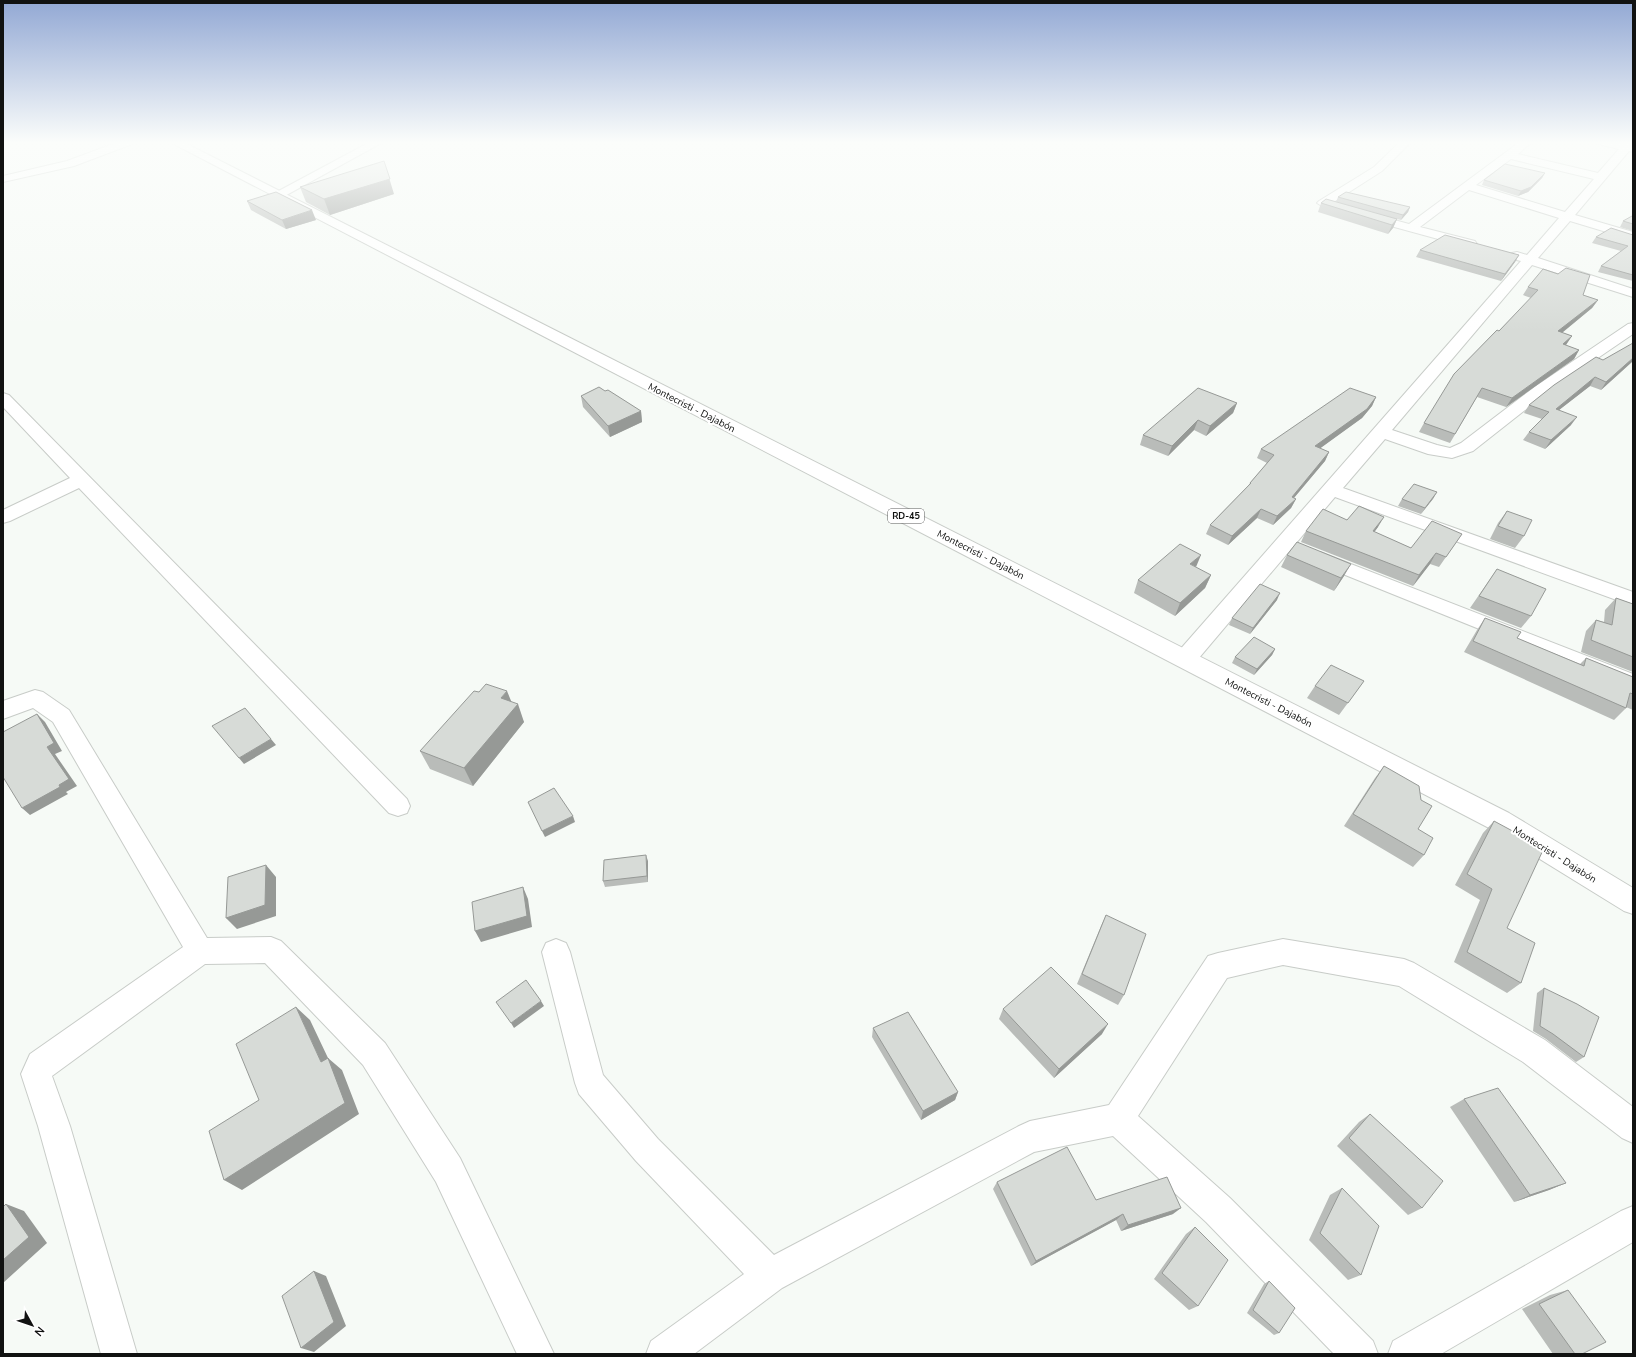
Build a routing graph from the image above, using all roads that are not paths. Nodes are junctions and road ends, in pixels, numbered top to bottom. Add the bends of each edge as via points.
1 (293, 204) edge
2 (1326, 204) edge
3 (1443, 204) edge
4 (1528, 204) edge
5 (1577, 204) edge
6 (1567, 216) junction
7 (1411, 228) junction
8 (1633, 236) edge
9 (1485, 248) edge
10 (1508, 254) edge
11 (1530, 260) junction
12 (1633, 292) edge
13 (1633, 327) edge
14 (3, 398) edge
15 (1381, 432) junction
16 (83, 479) junction
17 (1331, 490) junction
18 (3, 517) edge
19 (1285, 544) junction
20 (1633, 599) edge
21 (1185, 659) junction
22 (1633, 683) edge
23 (3, 710) edge
24 (398, 806) dead end
25 (1633, 902) edge
26 (200, 951) junction
27 (556, 952) dead end
28 (1118, 1119) junction
29 (1633, 1127) edge
30 (1633, 1223) edge
31 (770, 1276) junction
32 (119, 1354) edge
33 (536, 1354) edge
34 (664, 1354) edge
35 (1360, 1354) edge
36 (1406, 1354) edge

1 - 21 street, Montecristi - Dajabón / RD-45
2 - 7 street
3 - 7 street
4 - 6 street
5 - 6 street
6 - 8 street
6 - 11 street
7 - 9 street
10 - 11 street
11 - 12 street
11 - 15 street
13 - 15 street via 1542,389 1467,447 1452,453 1434,450
14 - 16 street
15 - 17 street
16 - 18 street
16 - 24 street
17 - 19 street
17 - 20 street
19 - 21 street
19 - 22 street
21 - 25 street, Montecristi - Dajabón / RD-45 via 1500,821
23 - 26 street via 35,698 61,716
26 - 32 street via 41,1065 36,1074 54,1126
26 - 33 street via 271,950 374,1054 448,1170
27 - 31 street via 590,1083 647,1150
28 - 29 street via 1218,966 1283,952 1404,973 1534,1051
28 - 31 street via 1030,1137
28 - 35 street via 1218,1210
30 - 36 street
31 - 34 street

